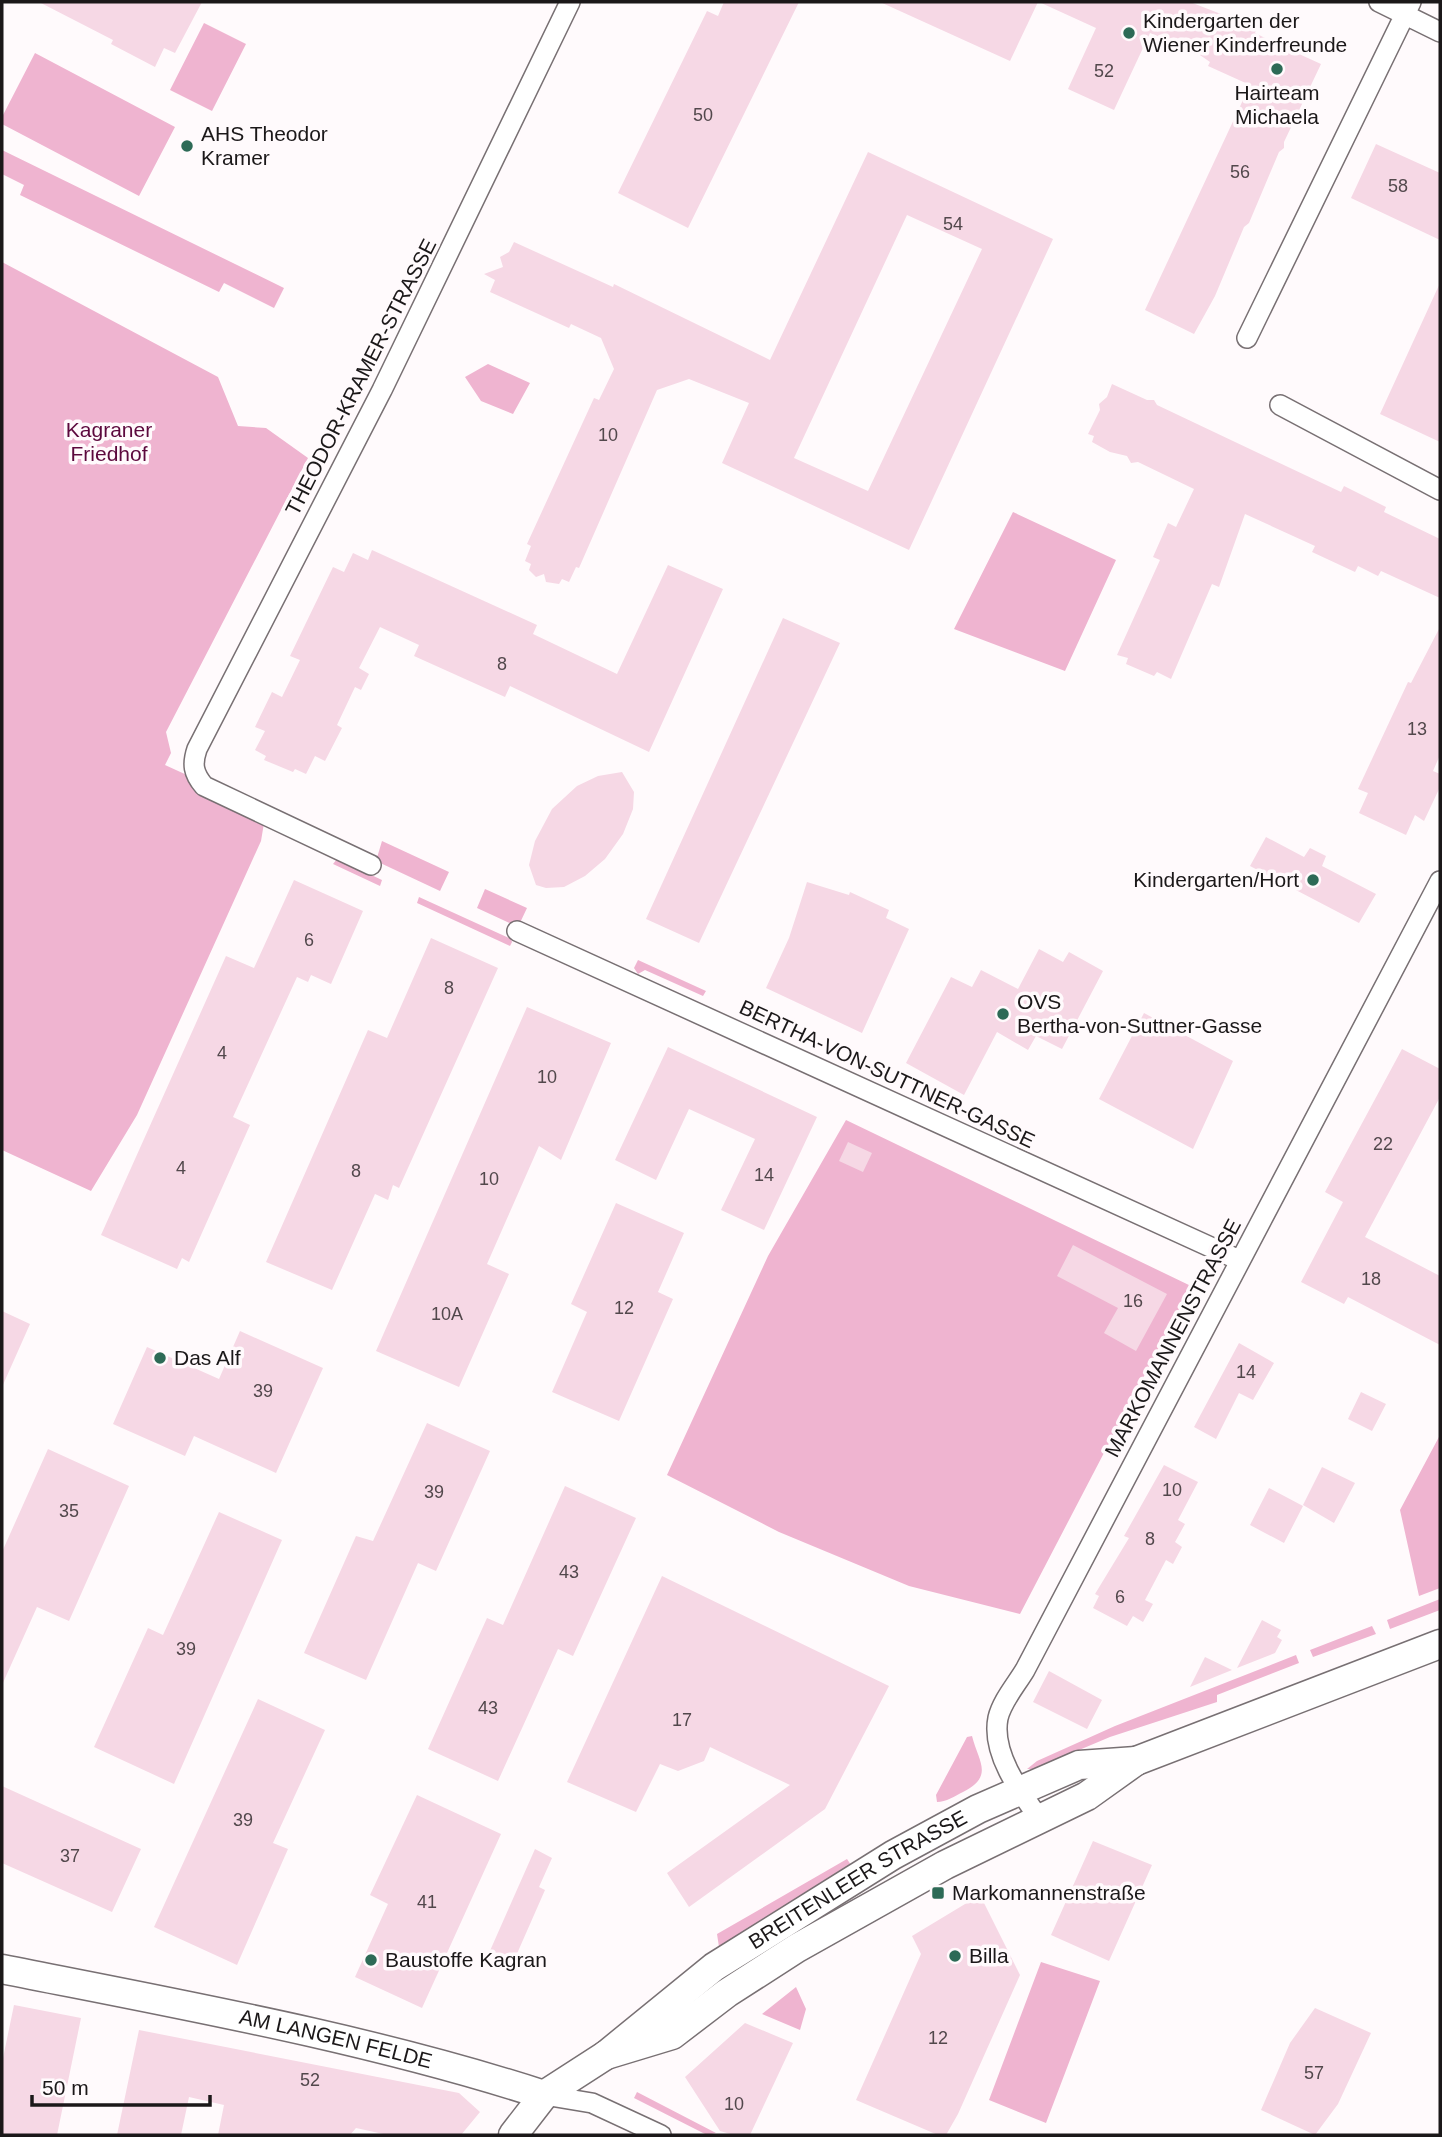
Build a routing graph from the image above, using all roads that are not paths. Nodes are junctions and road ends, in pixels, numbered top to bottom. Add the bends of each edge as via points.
1 (570, 2) edge
2 (1379, 2) edge
3 (1407, 8) edge
4 (1440, 32) edge
5 (1247, 338) dead end
6 (1280, 405) dead end
7 (1440, 490) edge
8 (371, 865) dead end
9 (1440, 881) edge
10 (517, 931) dead end
11 (1239, 1260) junction
12 (1440, 1644) edge
13 (1136, 1761) junction
14 (1019, 1791) junction
15 (1039, 1818) junction
16 (2, 1969) edge
17 (606, 2055) junction
18 (544, 2095) junction
19 (513, 2135) edge
20 (661, 2135) edge

1 - 8 street, THEODOR-KRAMER-STRASSE via 388,378 197,749 194,772 204,786
2 - 3 street
3 - 4 street
3 - 5 street
6 - 7 street
9 - 11 street, MARKOMANNENSTRASSE
10 - 11 street, BERTHA-VON-SUTTNER-GASSE
11 - 14 street, MARKOMANNENSTRASSE via 1003,1706 998,1738
12 - 13 main road, BREITENLEER STRASSE
13 - 14 main road, BREITENLEER STRASSE via 1079,1765
13 - 15 main road, BREITENLEER STRASSE via 1087,1796
14 - 15 street, MARKOMANNENSTRASSE
14 - 17 main road, BREITENLEER STRASSE via 893,1855 714,1968
15 - 17 main road, BREITENLEER STRASSE via 902,1887 797,1948 672,2035
16 - 18 main road, AM LANGEN FELDE via 330,2038
17 - 18 main road, BREITENLEER STRASSE
18 - 19 main road, BREITENLEER STRASSE
18 - 20 street, AM LANGEN FELDE via 592,2103

